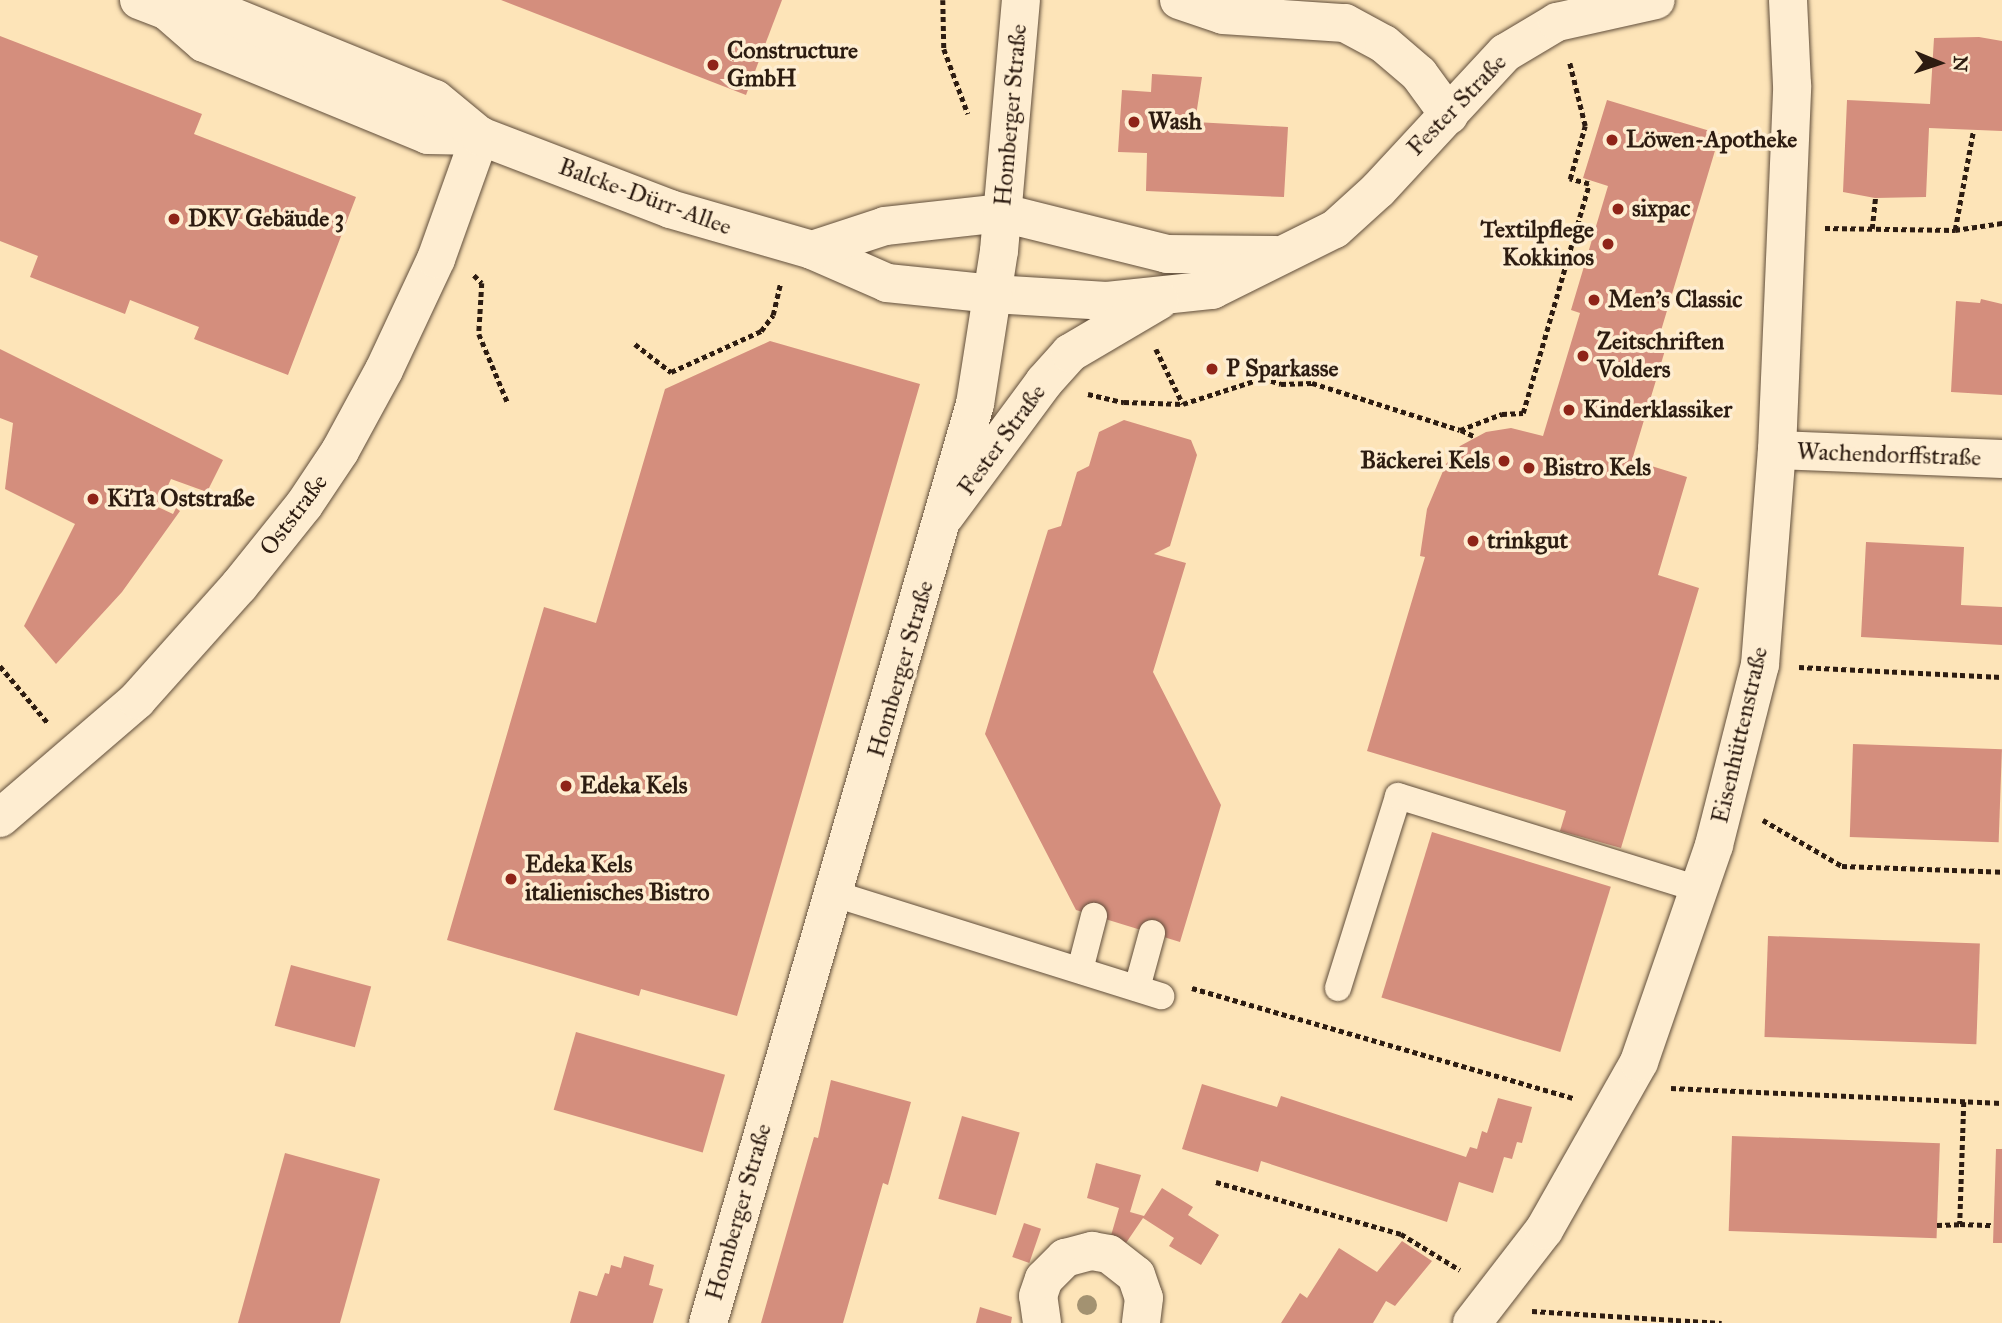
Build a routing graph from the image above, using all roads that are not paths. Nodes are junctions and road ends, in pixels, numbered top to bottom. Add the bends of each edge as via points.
1 (1021, 0) edge
2 (1179, 0) edge
3 (1656, 0) edge
4 (1788, 0) edge
5 (153, 5) edge
6 (1449, 115) junction
7 (480, 136) junction
8 (1003, 213) junction
9 (800, 248) junction
10 (1282, 255) junction
11 (993, 294) junction
12 (1151, 306) junction
13 (1777, 450) junction
14 (2002, 460) edge
15 (946, 516) junction
16 (0, 818) edge
17 (1699, 889) junction
18 (835, 894) junction
19 (1094, 916) dead end
20 (1152, 933) dead end
21 (1080, 970) junction
22 (1338, 988) dead end
23 (1484, 1309) edge
24 (708, 1323) edge
25 (1042, 1323) edge
26 (1141, 1323) edge

1 - 8 street, Homberger Straße
2 - 6 street via 1223,15 1345,23 1384,44 1419,74
3 - 6 street, Fester Straße via 1557,22 1505,53
4 - 13 street, Eisenhüttenstraße via 1792,85
5 - 7 street, Balcke-Dürr-Allee via 204,43 428,135
6 - 10 street, Fester Straße via 1335,229
7 - 9 street, Balcke-Dürr-Allee via 670,209
7 - 16 street, Oststraße via 436,259 384,370 304,505 137,700
8 - 9 street via 885,226
8 - 10 street, Fester Straße via 1103,242 1167,254
8 - 11 street, Homberger Straße
9 - 11 street, Balcke-Dürr-Allee via 887,283
10 - 12 street, Fester Straße via 1212,290
11 - 12 street, Fester Straße
11 - 15 street, Homberger Straße via 975,404
12 - 15 street, Fester Straße via 1070,353
13 - 14 street, Wachendorffstraße
13 - 17 street, Eisenhüttenstraße via 1760,665
15 - 18 street, Homberger Straße
17 - 22 lane via 1398,796
17 - 23 street, Eisenhüttenstraße via 1620,1098 1544,1230
18 - 21 lane
18 - 24 street, Homberger Straße
19 - 21 lane
20 - 21 lane via 1149,992
25 - 26 street via 1038,1296 1044,1279 1065,1258 1093,1251 1109,1254 1136,1275 1144,1298

